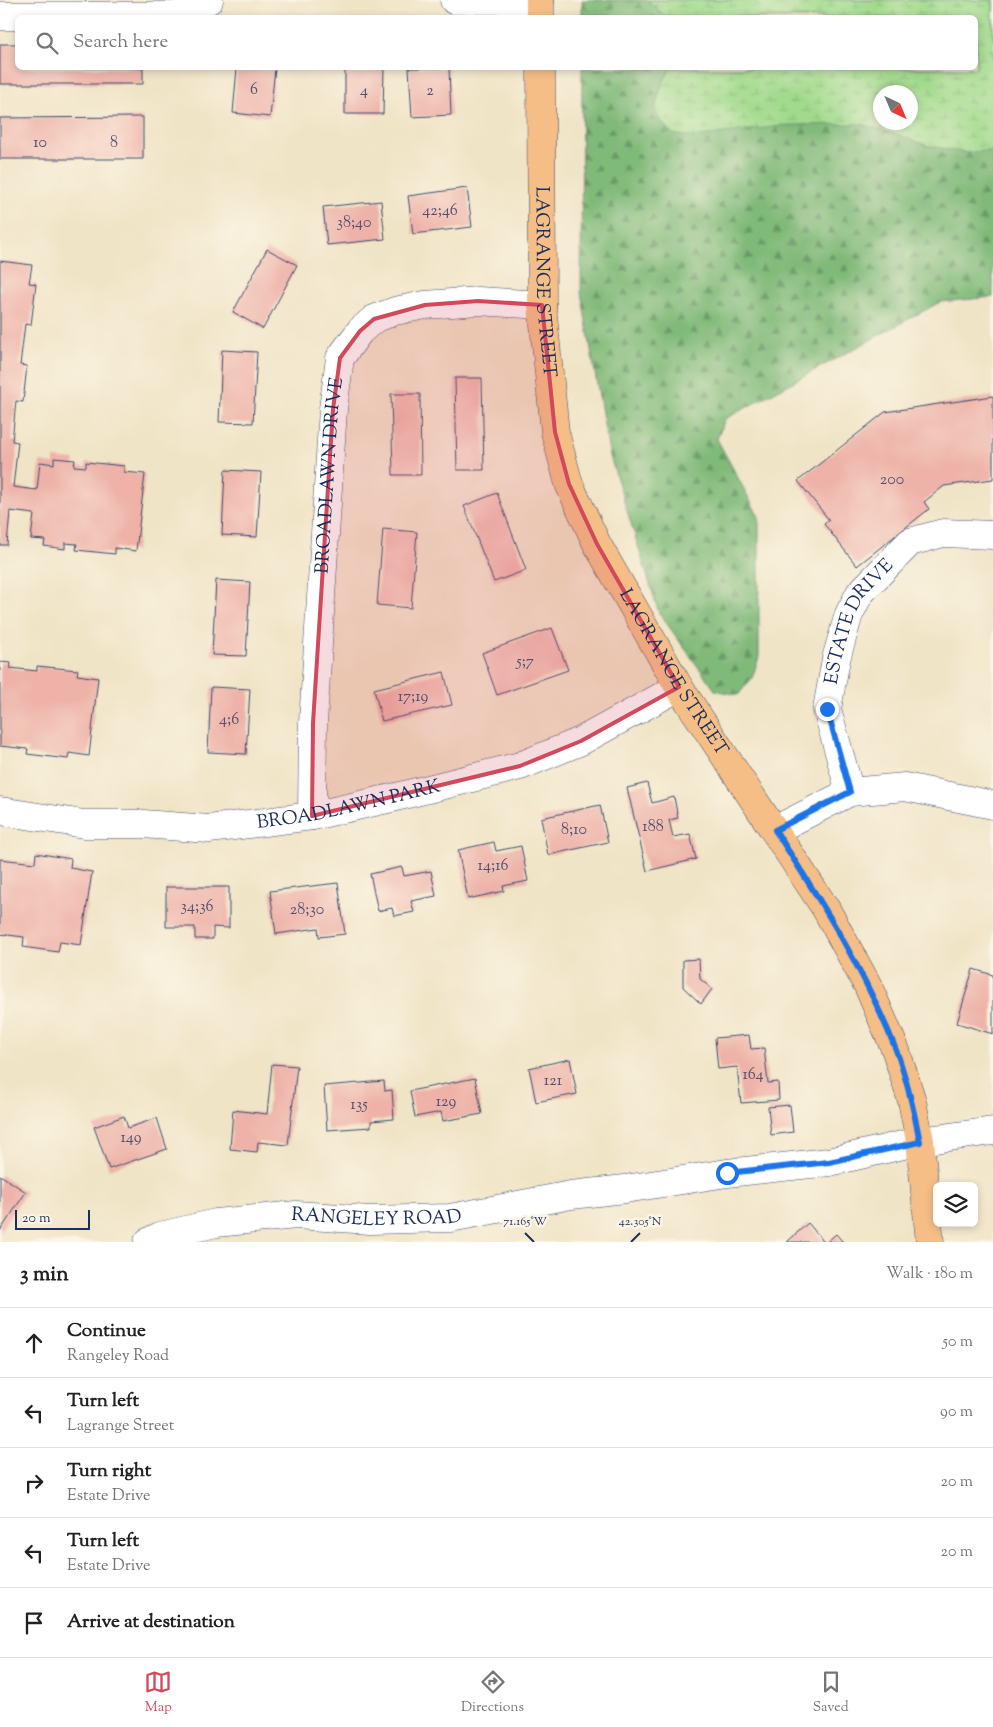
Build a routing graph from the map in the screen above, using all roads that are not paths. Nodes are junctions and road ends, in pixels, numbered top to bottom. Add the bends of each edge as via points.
1 (209, 0) edge
2 (454, 0) edge
3 (540, 6) edge
4 (176, 15) edge
5 (0, 16) edge
6 (15, 16) edge
7 (540, 70) edge
8 (542, 305) junction
9 (993, 535) edge
10 (679, 687) junction
11 (850, 792) junction
12 (993, 805) edge
13 (0, 811) edge
14 (312, 816) junction
15 (775, 830) junction
16 (993, 1131) edge
17 (920, 1142) junction
18 (148, 1242) edge
19 (930, 1242) edge

1 - 4 street
2 - 3 street
5 - 6 street
7 - 8 main road, LAGRANGE STREET
8 - 10 main road, LAGRANGE STREET via 555,432 569,484 597,544
8 - 14 street, BROADLAWN DRIVE via 478,301 395,311 374,319 360,331 340,358 333,409 313,723
9 - 11 street, ESTATE DRIVE via 943,533 910,542 860,593 849,614 836,659 827,709
10 - 14 street, BROADLAWN PARK via 581,741 520,766
10 - 15 main road, LAGRANGE STREET
11 - 12 street via 905,787
11 - 15 street
13 - 14 street, BROADLAWN PARK via 84,824 208,829
15 - 17 main road, LAGRANGE STREET via 826,909 876,1004 912,1101
16 - 17 street, RANGELEY ROAD
17 - 18 street, RANGELEY ROAD via 829,1162 571,1195 450,1218 370,1220 296,1216 216,1222
17 - 19 main road, LAGRANGE STREET

